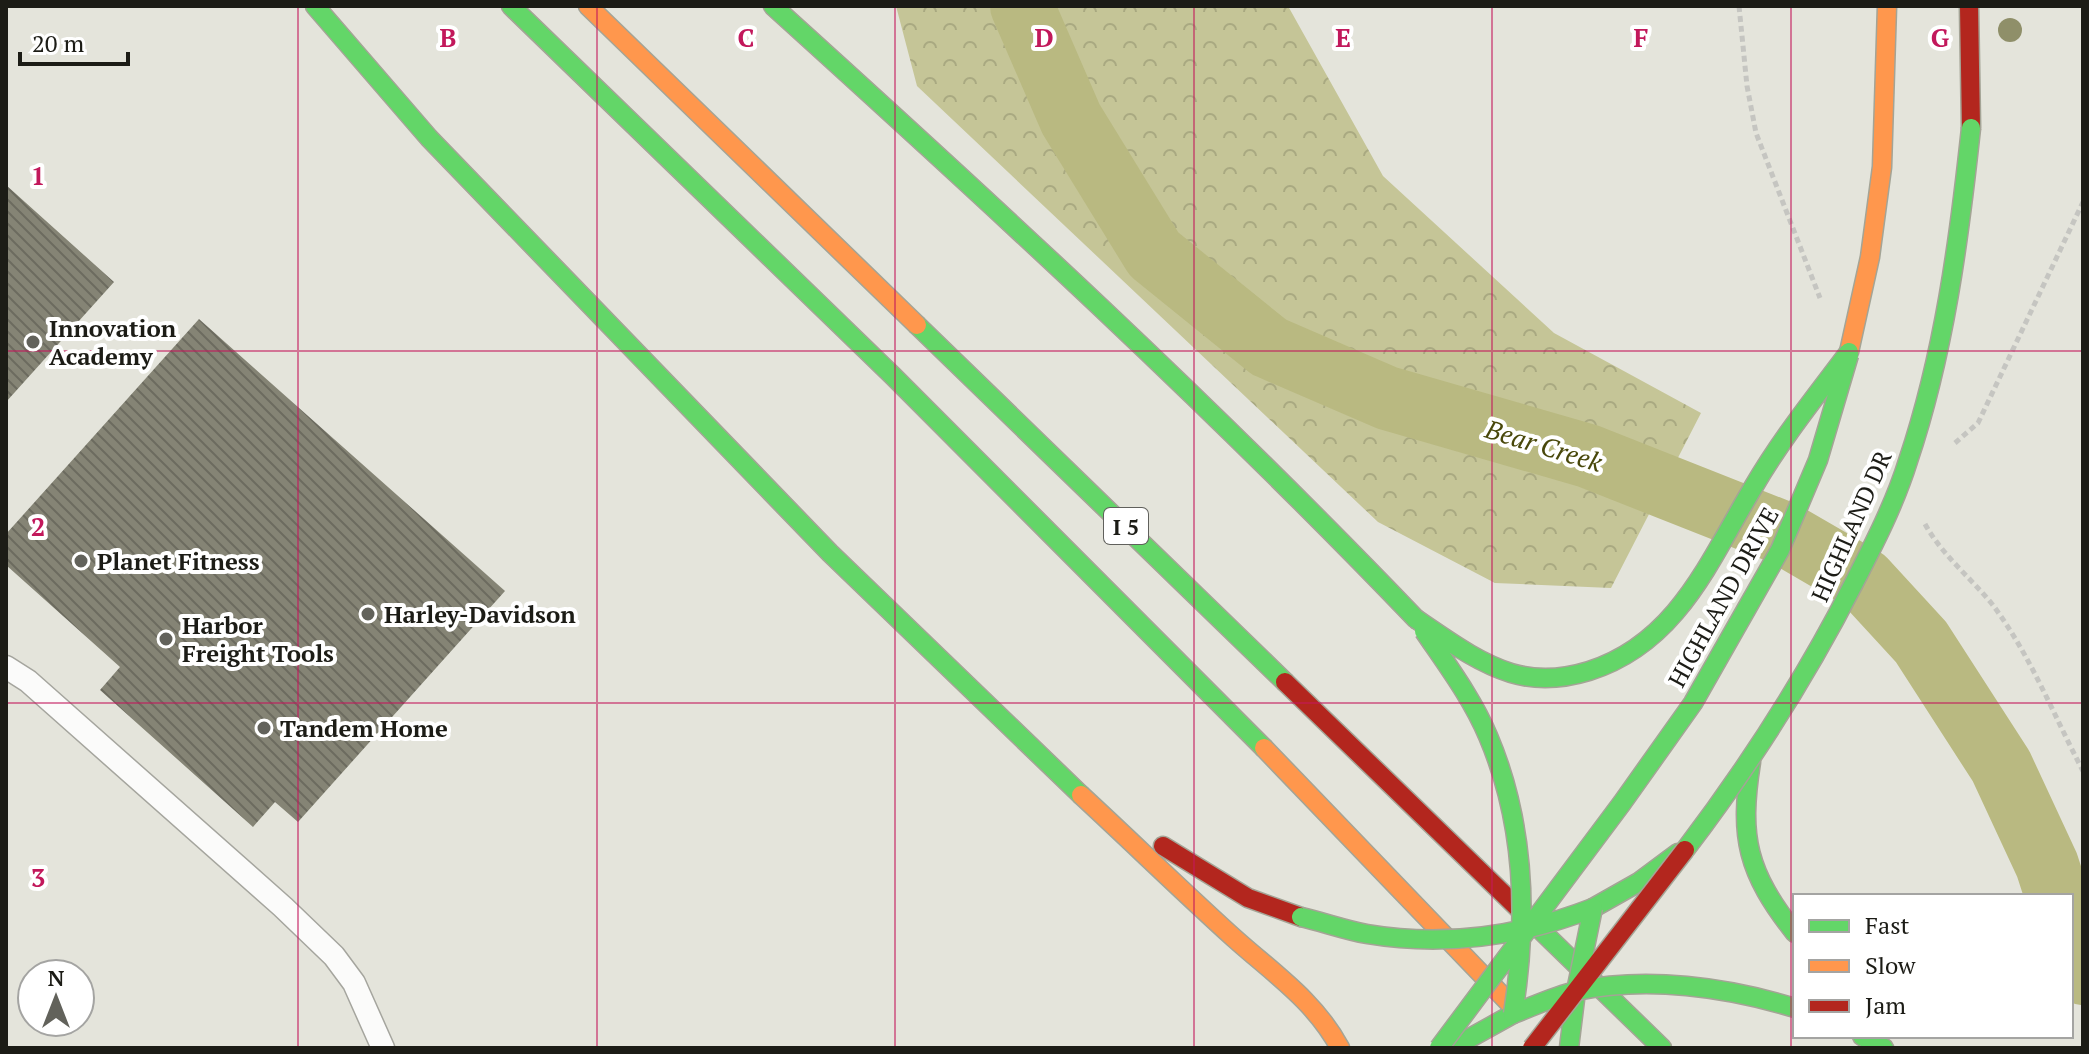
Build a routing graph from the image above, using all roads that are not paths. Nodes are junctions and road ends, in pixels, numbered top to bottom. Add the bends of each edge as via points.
1 (315, 6) edge
2 (511, 6) edge
3 (588, 6) edge
4 (773, 6) edge
5 (1887, 6) edge
6 (1969, 6) edge
7 (1849, 352) junction
8 (1416, 619) junction
9 (6, 667) edge
10 (1751, 762) junction
11 (1065, 780) junction
12 (1622, 803) junction
13 (1690, 845) junction
14 (1593, 908) junction
15 (1793, 930) edge
16 (1524, 932) junction
17 (1576, 991) junction
18 (1793, 1008) edge
19 (1513, 1014) junction
20 (1507, 1037) dead end
21 (1866, 1038) edge
22 (383, 1048) edge
23 (1340, 1048) edge
24 (1439, 1048) edge
25 (1452, 1048) edge
26 (1532, 1048) edge
27 (1552, 1048) edge
28 (1569, 1048) edge
29 (1662, 1048) edge
30 (1884, 1048) edge

1 - 11 main road via 429,138 830,553
2 - 27 main road, I 5 via 1183,664
3 - 29 main road, I 5
4 - 8 main road via 1230,428
5 - 7 main road via 1882,167
6 - 10 main road, HIGHLAND DR, bridge via 1971,128 1960,246 1937,361 1906,470 1861,572
7 - 8 main road, bridge via 1769,460 1690,596 1668,624 1635,651 1590,670 1531,678 1496,669
7 - 12 main road, HIGHLAND DRIVE, bridge via 1818,460 1780,550 1693,703
8 - 16 main road, bridge via 1470,700 1495,755 1519,852
9 - 22 lane via 334,956 354,983
10 - 13 main road, HIGHLAND DR, bridge
10 - 15 main road via 1743,827 1751,863
11 - 16 main road, bridge via 1248,898 1301,917 1367,934 1433,939
11 - 23 main road via 1304,998
12 - 14 main road
12 - 16 main road, bridge
13 - 14 main road, bridge
13 - 17 main road, HIGHLAND DR, bridge
14 - 16 main road, bridge
14 - 17 main road, bridge
16 - 19 main road, bridge
16 - 24 main road, bridge
17 - 18 main road, bridge via 1669,987 1727,992
17 - 19 main road, bridge
17 - 26 main road, HIGHLAND DR, bridge
17 - 28 main road
19 - 20 main road
19 - 25 main road
21 - 30 main road

